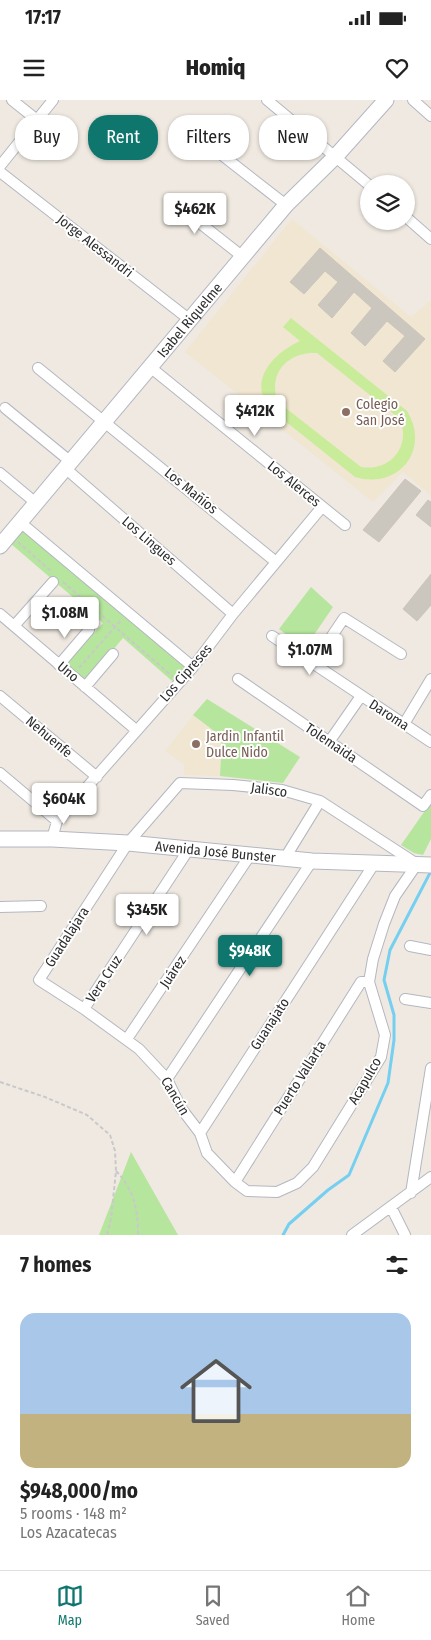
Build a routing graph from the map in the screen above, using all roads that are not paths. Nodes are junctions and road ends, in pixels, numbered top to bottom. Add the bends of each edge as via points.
1 (12, 100) edge
2 (53, 100) edge
3 (267, 100) edge
4 (386, 100) edge
5 (413, 100) edge
6 (31, 115) edge
7 (41, 115) edge
8 (431, 116) edge
9 (15, 147) edge
10 (336, 156) junction
11 (228, 160) edge
12 (0, 166) edge
13 (0, 172) edge
14 (360, 177) edge
15 (177, 205) dead end
16 (286, 205) junction
17 (415, 225) edge
18 (431, 239) edge
19 (243, 257) junction
20 (190, 320) junction
21 (150, 367) junction
22 (38, 368) dead end
23 (5, 408) dead end
24 (105, 421) junction
25 (68, 465) junction
26 (0, 472) edge
27 (36, 503) junction
28 (322, 507) junction
29 (20, 522) junction
30 (345, 525) dead end
31 (3, 541) edge
32 (276, 562) junction
33 (54, 577) road end
34 (0, 614) edge
35 (233, 614) junction
36 (14, 626) junction
37 (89, 630) dead end
38 (272, 636) dead end
39 (113, 654) dead end
40 (401, 654) dead end
41 (314, 664) junction
42 (59, 665) junction
43 (193, 667) junction
44 (238, 679) dead end
45 (431, 679) edge
46 (85, 687) junction
47 (0, 696) edge
48 (361, 696) junction
49 (404, 724) junction
50 (136, 730) junction
51 (329, 742) junction
52 (431, 742) edge
53 (0, 773) edge
54 (97, 777) junction
55 (431, 795) edge
56 (320, 801) junction
57 (57, 821) junction
58 (0, 839) edge
59 (52, 839) junction
60 (128, 843) junction
61 (189, 849) junction
62 (251, 854) junction
63 (285, 858) junction
64 (312, 861) junction
65 (374, 864) junction
66 (424, 864) edge
67 (41, 906) dead end
68 (0, 907) edge
69 (410, 946) dead end
70 (431, 950) edge
71 (38, 980) joint
72 (369, 982) junction
73 (405, 999) dead end
74 (431, 1003) edge
75 (84, 1009) junction
76 (127, 1039) junction
77 (431, 1068) edge
78 (167, 1078) junction
79 (200, 1133) junction
80 (431, 1177) edge
81 (235, 1182) junction
82 (277, 1192) joint
83 (411, 1193) junction
84 (391, 1207) junction
85 (352, 1235) edge
86 (405, 1235) edge

1 - 6 street
2 - 7 street
3 - 10 street
4 - 10 street, Isabel Riquelme
5 - 8 street
9 - 12 street
10 - 14 street
10 - 16 street, Isabel Riquelme
11 - 16 street
13 - 20 street, Jorge Alessandri
15 - 19 street
16 - 19 street, Isabel Riquelme
17 - 18 street
19 - 20 street, Isabel Riquelme
20 - 21 street, Isabel Riquelme
21 - 24 street, Isabel Riquelme
21 - 28 street, Los Alerces
22 - 24 street, Los Mañíos
23 - 25 street, Los Lingues
24 - 25 street, Isabel Riquelme
24 - 32 street, Los Mañíos
25 - 27 street, Isabel Riquelme
25 - 35 street, Los Lingues
26 - 27 street
27 - 29 street, Isabel Riquelme
28 - 30 street, Los Alerces
28 - 32 street, Los Cipreses
29 - 31 street, Isabel Riquelme
29 - 43 street
32 - 35 street, Los Cipreses
33 - 36 street
34 - 36 street, Uno
35 - 43 street, Los Cipreses
36 - 42 street, Uno
37 - 42 street
38 - 41 street, Daroma
39 - 46 street
40 - 41 street via 344,618
41 - 48 street, Daroma
42 - 46 street, Uno
43 - 50 street, Los Cipreses
44 - 51 street, Tolemaida
45 - 49 street
46 - 50 street, Uno
47 - 54 street, Nehuenfe
48 - 49 street, Daroma
48 - 51 street
49 - 52 street, Daroma
50 - 54 street, Los Cipreses
51 - 55 street, Tolemaida via 424,806
53 - 57 street
54 - 57 street, Los Cipreses
56 - 60 street, Jalisco via 282,790 180,783
56 - 63 street
56 - 66 street, Jalisco
57 - 59 street, Los Cipreses
58 - 59 street, Avenida José Bunster
59 - 60 street, Avenida José Bunster
60 - 61 street, Avenida José Bunster
60 - 71 street, Guadalajara
61 - 62 street, Avenida José Bunster
61 - 75 street, Vera Cruz
62 - 63 street, Avenida José Bunster
62 - 76 street, Juárez
63 - 64 street, Avenida José Bunster
64 - 65 street, Avenida José Bunster
64 - 78 street
65 - 66 street, Avenida José Bunster
65 - 79 street, Guanajato
66 - 72 street, Acapulco via 395,896 373,959
67 - 68 street
69 - 70 street
71 - 75 street, Cancún
72 - 81 street, Puerto Vallarta via 361,982
72 - 82 street, Acapulco via 385,1035 381,1057 314,1167 297,1183
73 - 74 street
75 - 76 street, Cancún
76 - 78 street, Cancún
77 - 83 street
78 - 79 street, Cancún via 181,1108
79 - 81 street, Cancún via 207,1153
80 - 83 street
81 - 82 street, Cancún via 247,1190
83 - 84 street
84 - 85 street
84 - 86 street

